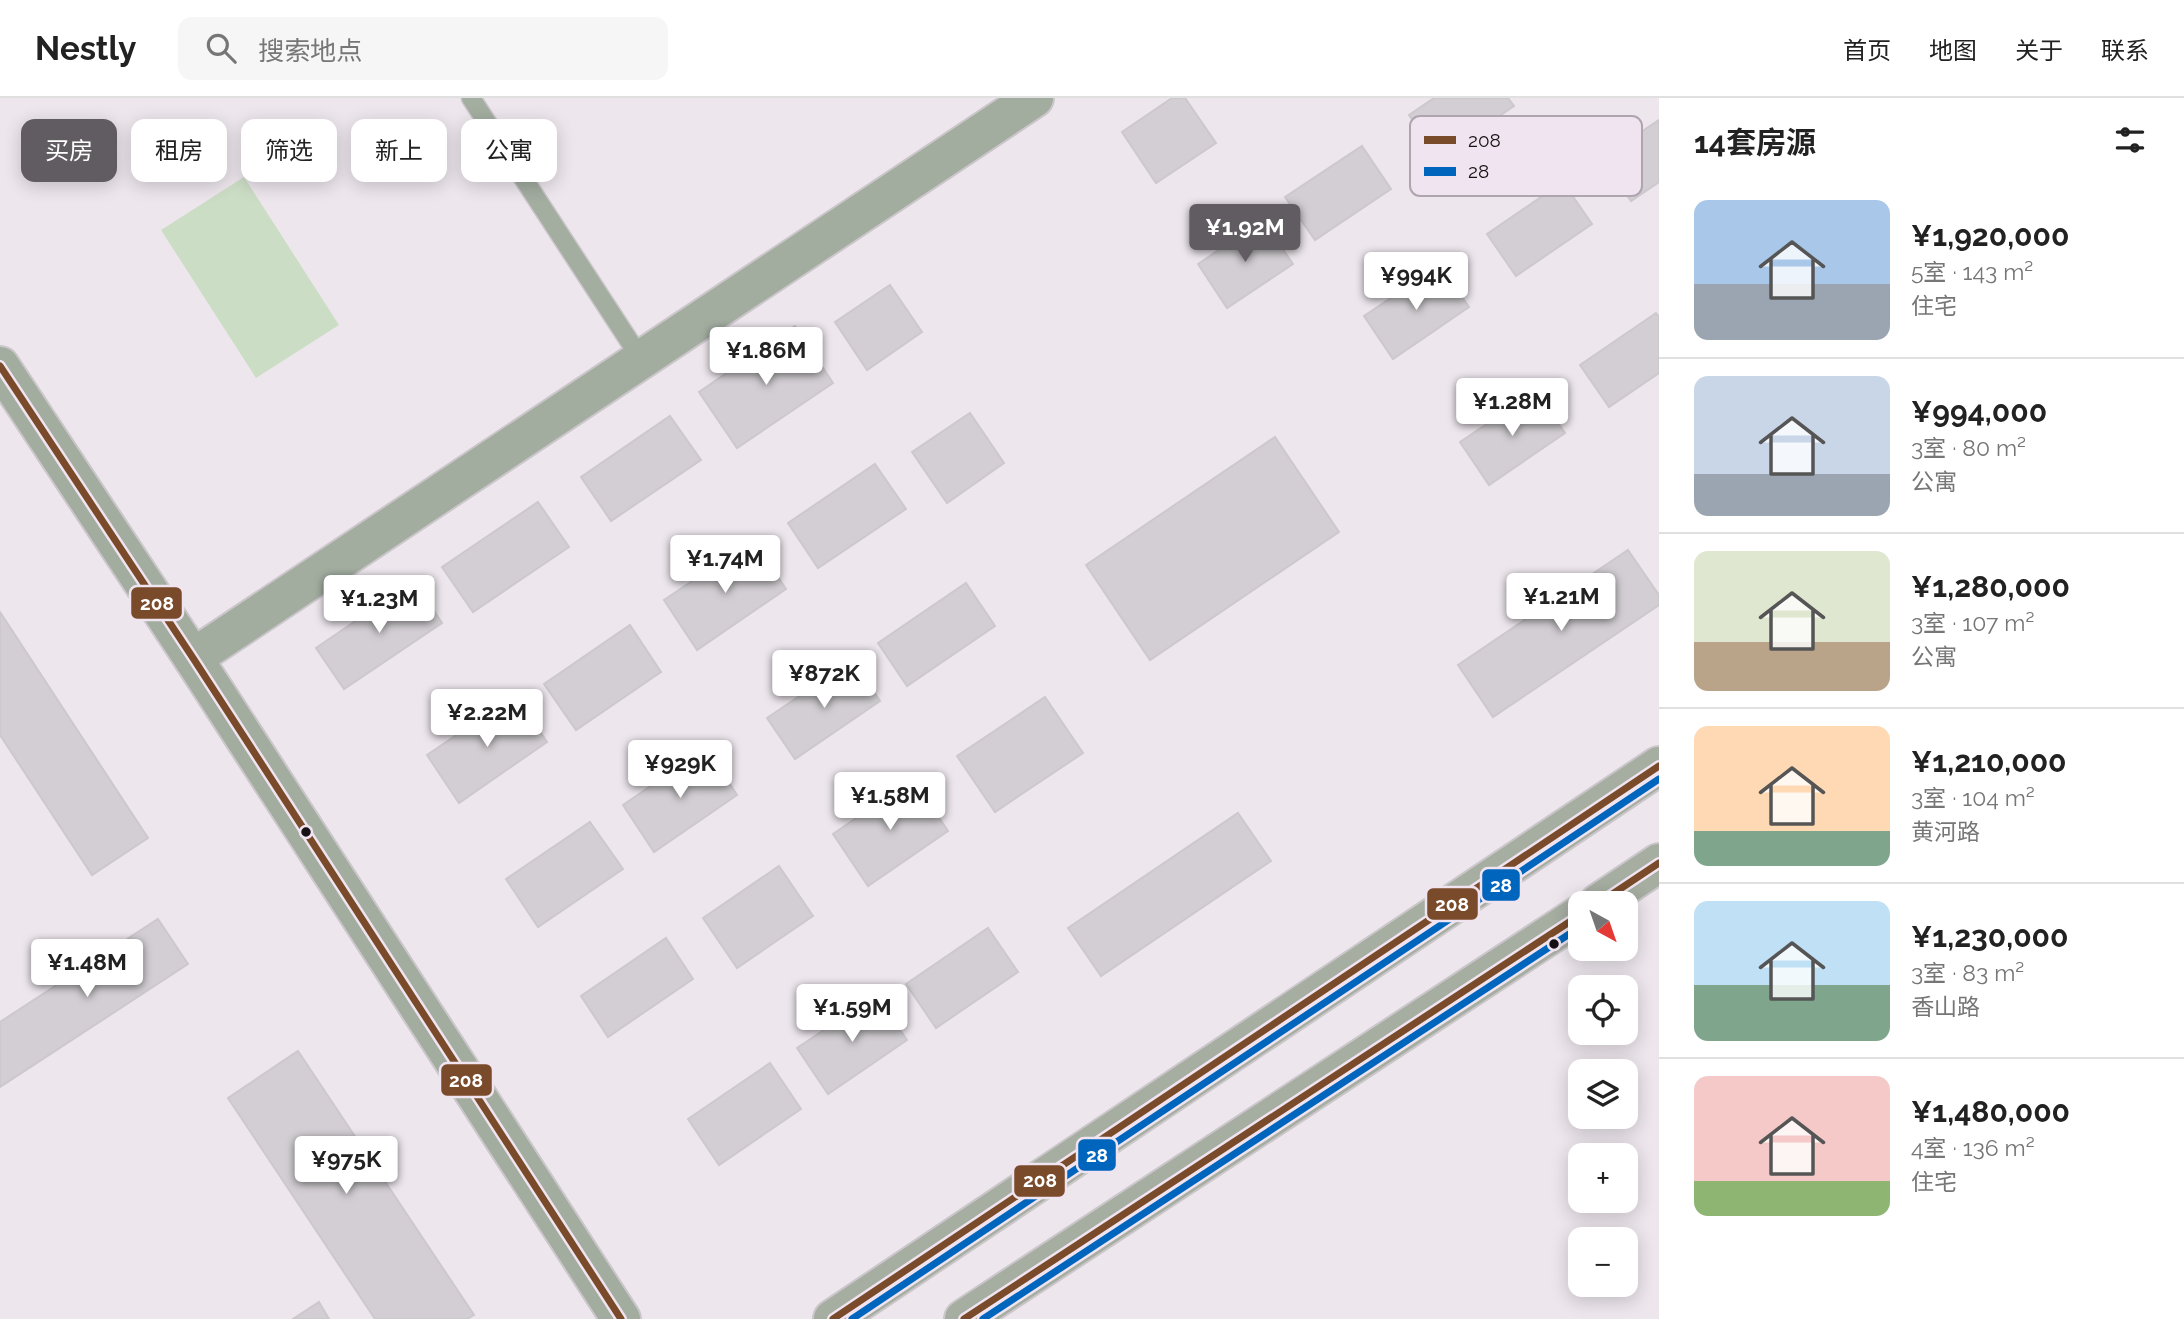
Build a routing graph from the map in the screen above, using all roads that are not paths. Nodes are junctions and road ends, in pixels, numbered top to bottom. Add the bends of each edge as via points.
1 (471, 98) edge
2 (1034, 98) edge
3 (641, 359) junction
4 (0, 366) edge
5 (193, 658) junction
6 (1659, 766) edge
7 (1659, 863) edge
8 (1617, 891) edge
9 (1568, 923) edge
10 (621, 1319) edge
11 (833, 1319) edge
12 (964, 1319) edge

1 - 3 lane
2 - 3 street
3 - 5 street
4 - 5 street
5 - 10 street
6 - 11 main road
7 - 8 main road
9 - 12 main road

